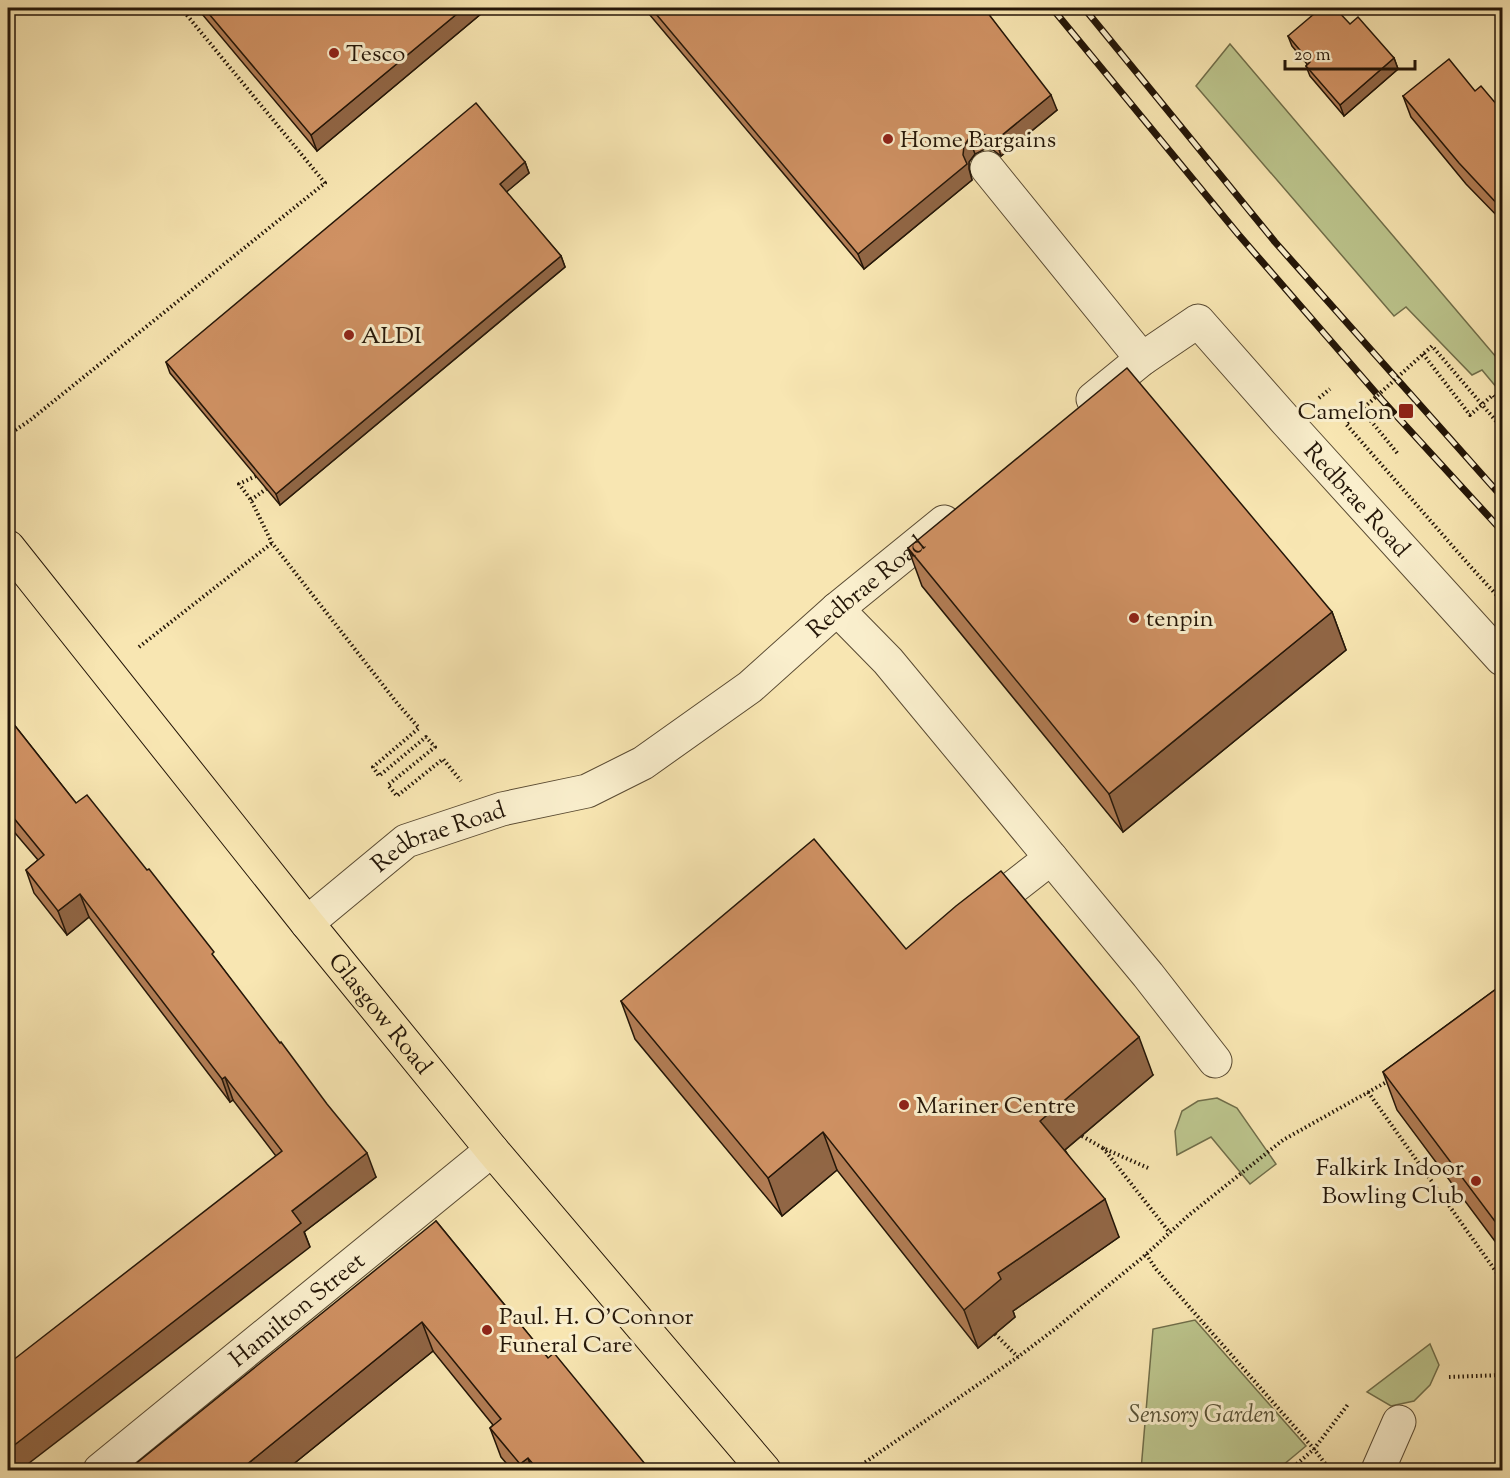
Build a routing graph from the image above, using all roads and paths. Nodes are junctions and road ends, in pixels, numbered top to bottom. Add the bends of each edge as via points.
1 (181, 8) edge
2 (987, 168) dead end
3 (1423, 354) junction
4 (1142, 359) junction
5 (1503, 406) edge
6 (1362, 410) junction
7 (1068, 420) edge
8 (1503, 428) edge
9 (8, 435) edge
10 (1398, 454) dead end
11 (256, 476) edge
12 (267, 489) edge
13 (250, 500) junction
14 (967, 503) edge
15 (273, 543) junction
16 (8, 548) edge
17 (1503, 601) edge
18 (837, 609) junction
19 (1503, 659) edge
20 (108, 672) junction
21 (443, 759) dead end
22 (1051, 858) junction
23 (307, 923) junction
24 (958, 930) edge
25 (1215, 1060) dead end
26 (1399, 1075) edge
27 (1368, 1092) junction
28 (1082, 1136) dead end
29 (1103, 1148) junction
30 (492, 1150) junction
31 (1148, 1168) dead end
32 (1170, 1233) junction
33 (1146, 1254) junction
34 (1503, 1280) edge
35 (995, 1334) dead end
36 (1018, 1357) junction
37 (1503, 1375) edge
38 (1449, 1377) dead end
39 (1349, 1404) dead end
40 (1399, 1422) dead end
41 (1314, 1449) junction
42 (100, 1470) edge
43 (764, 1470) edge
44 (855, 1470) edge
45 (1290, 1470) edge
46 (1330, 1470) edge
47 (1378, 1470) edge

1 - 9 path via 325,183
2 - 4 street
3 - 5 path via 1470,415 1493,395
3 - 6 path, bridge
3 - 8 path, bridge via 1432,346
4 - 7 street, Redbrae Road
4 - 19 street, Redbrae Road via 1198,321
6 - 10 path
6 - 17 path, bridge via 1346,424
11 - 13 path via 239,484
12 - 13 path
13 - 15 path
14 - 18 street, Redbrae Road
15 - 20 path
15 - 21 path via 419,728 373,767 379,776 426,737 435,747 388,785 397,796
16 - 20 main road, Glasgow Road
18 - 22 street via 888,661
18 - 23 street, Redbrae Road via 750,687 643,763 587,791 502,808 406,841
20 - 23 main road, Glasgow Road
22 - 24 street
22 - 25 street
23 - 30 main road, Glasgow Road
26 - 27 path
27 - 32 path via 1283,1140
27 - 34 path
28 - 29 path
29 - 31 path
29 - 32 path
30 - 42 street, Hamilton Street
30 - 43 main road, Glasgow Road
32 - 33 path
33 - 36 path
33 - 41 path
35 - 36 path
36 - 44 path
37 - 38 path
39 - 41 path
40 - 47 street
41 - 45 path
41 - 46 path

